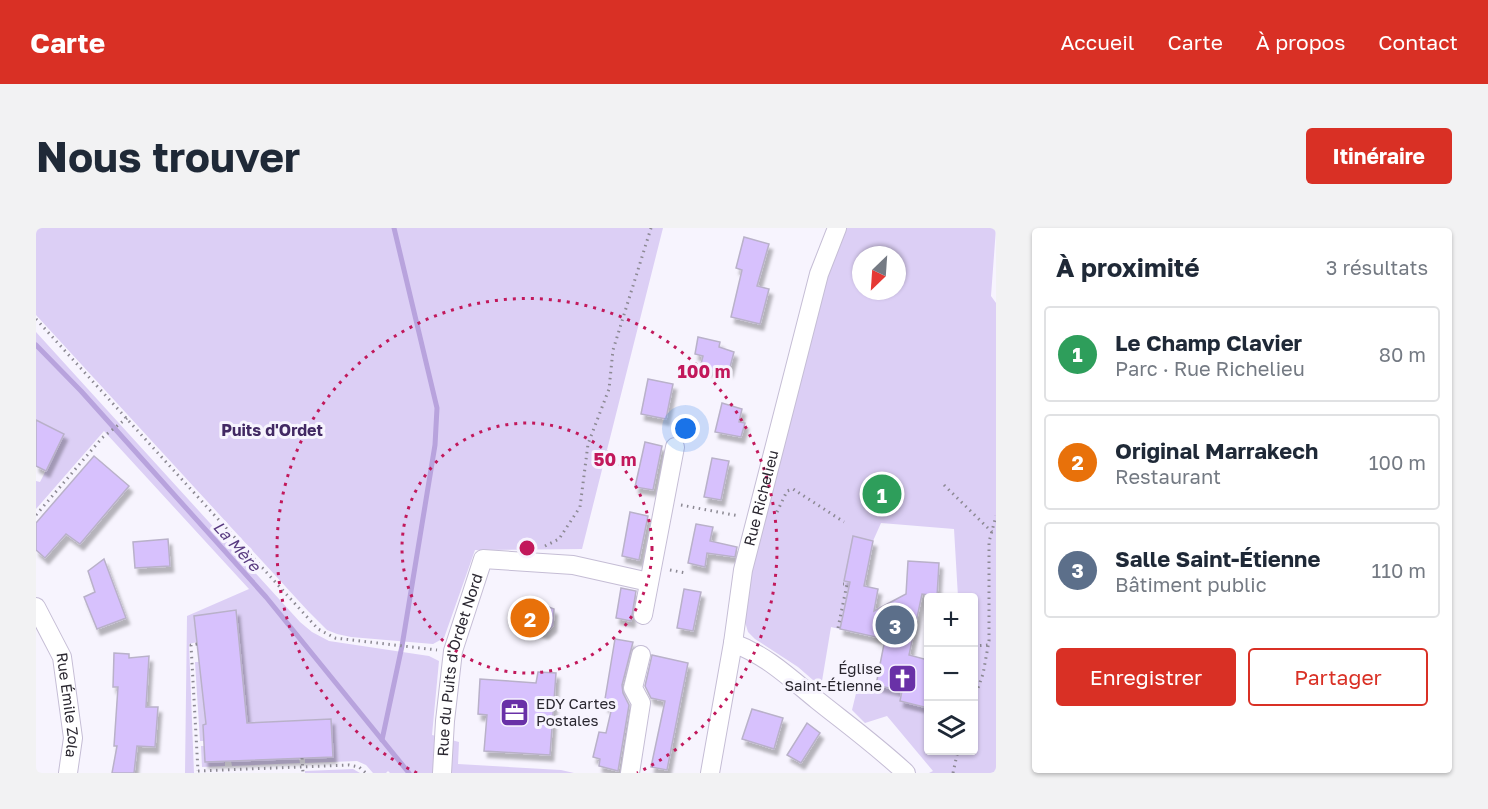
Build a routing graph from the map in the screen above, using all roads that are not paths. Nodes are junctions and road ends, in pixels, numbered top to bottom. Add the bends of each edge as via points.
1 (837, 228) edge
2 (675, 447) dead end
3 (650, 582) junction
4 (36, 607) edge
5 (643, 615) dead end
6 (733, 643) junction
7 (641, 655) dead end
8 (68, 773) edge
9 (442, 773) edge
10 (630, 773) edge
11 (710, 773) edge
12 (906, 773) edge

1 - 6 street, Rue Richelieu via 819,274 742,570
2 - 3 street
3 - 5 street
3 - 9 street, Rue du Puits d'Ordet Nord via 573,565 483,560 453,651
4 - 8 street, Rue Émile Zola via 62,657 73,738
6 - 11 street, Rue Richelieu
6 - 12 street via 753,651 795,681
7 - 10 street via 633,688 641,703

